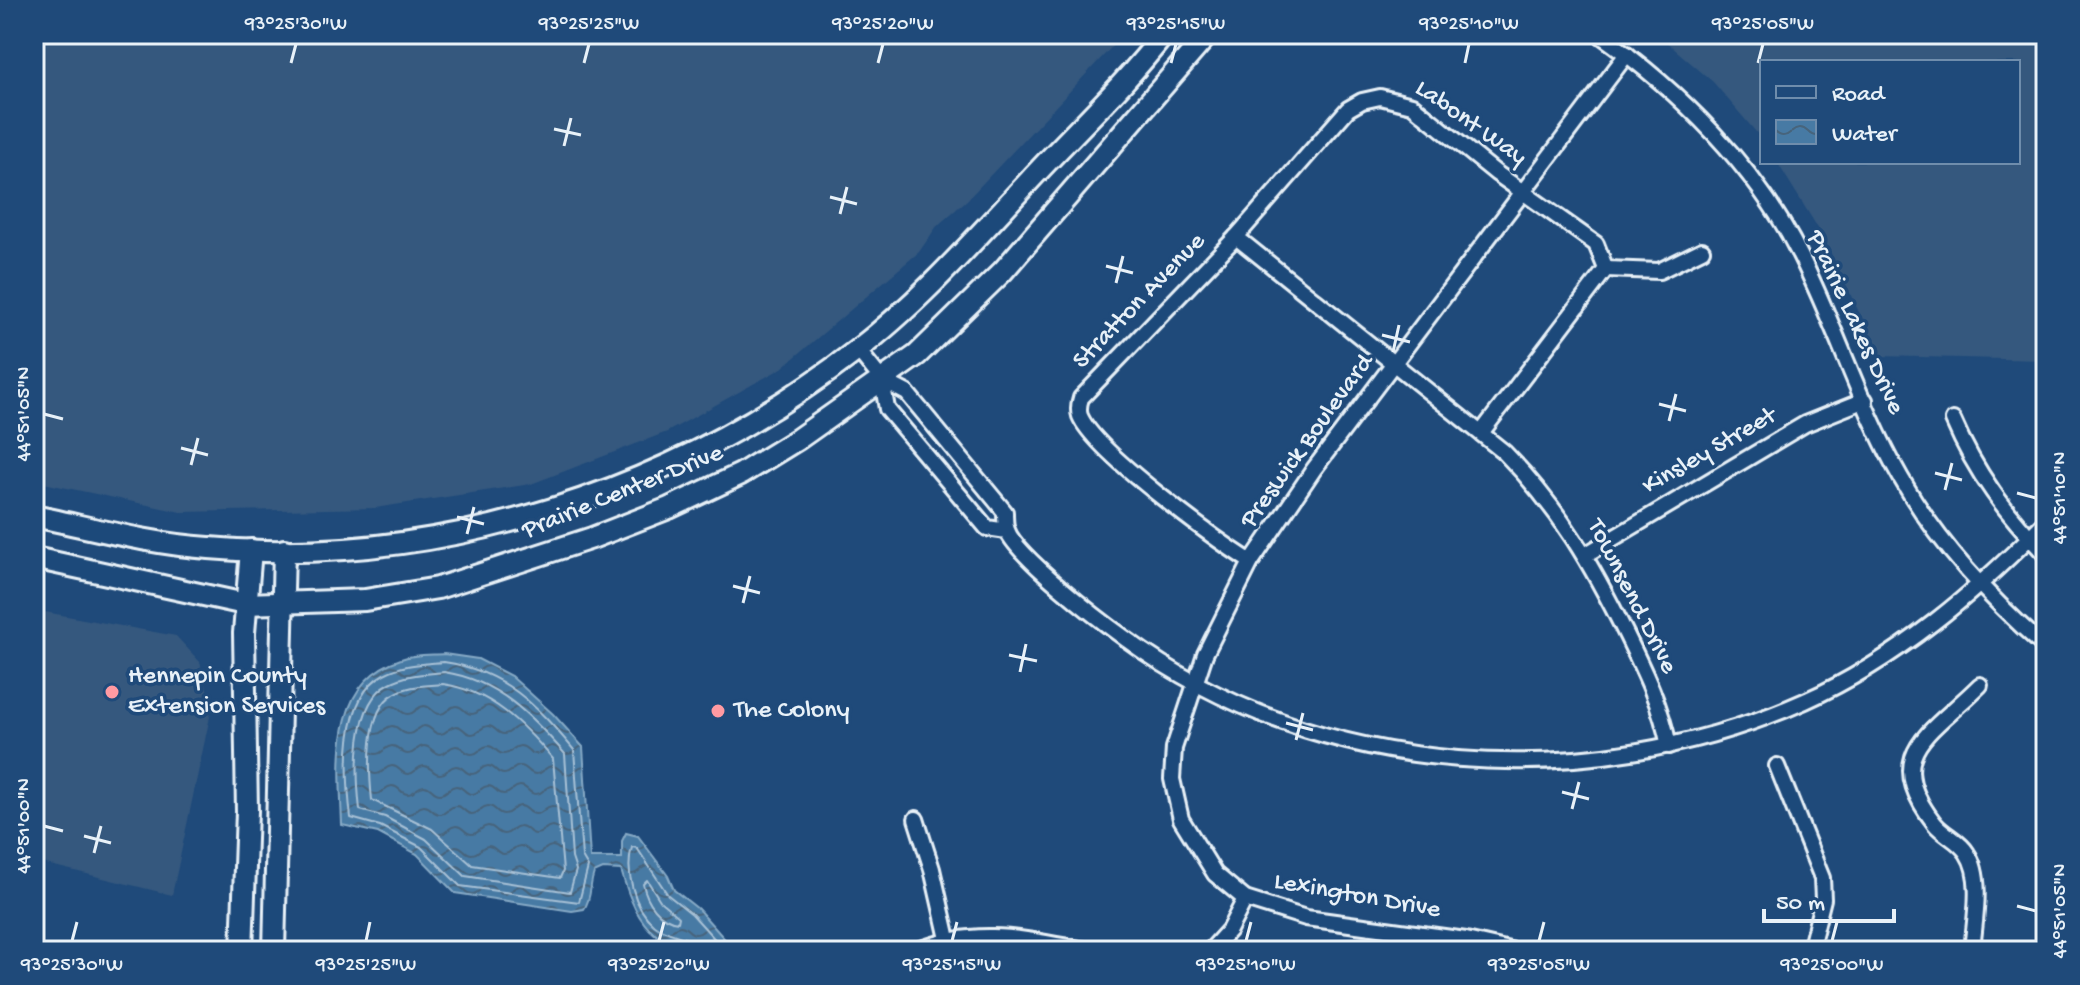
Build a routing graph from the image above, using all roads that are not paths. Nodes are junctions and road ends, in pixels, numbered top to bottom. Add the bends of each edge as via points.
1 (1164, 34) edge
2 (1208, 34) edge
3 (1217, 34) edge
4 (1599, 34) edge
5 (1627, 54) junction
6 (1181, 66) junction
7 (1524, 191) junction
8 (1236, 237) junction
9 (1702, 250) dead end
10 (1606, 269) junction
11 (858, 350) junction
12 (1394, 365) junction
13 (882, 380) junction
14 (1865, 400) junction
15 (1953, 420) dead end
16 (1481, 433) junction
17 (34, 516) edge
18 (2046, 521) edge
19 (1007, 531) junction
20 (2030, 538) junction
21 (251, 550) junction
22 (284, 550) junction
23 (1585, 555) junction
24 (2046, 555) edge
25 (34, 558) edge
26 (1251, 562) junction
27 (1978, 585) junction
28 (245, 604) junction
29 (280, 605) junction
30 (2046, 648) edge
31 (1195, 682) junction
32 (1980, 685) dead end
33 (1669, 746) junction
34 (1777, 766) dead end
35 (916, 819) dead end
36 (1245, 899) junction
37 (948, 939) junction
38 (242, 951) edge
39 (274, 951) edge
40 (916, 951) edge
41 (1091, 951) edge
42 (1210, 951) edge
43 (1514, 951) edge
44 (1810, 951) edge
45 (1972, 951) edge

1 - 11 main road, Prairie Center Drive via 929,287
2 - 6 main road, Prairie Center Drive
3 - 6 main road
4 - 5 street, Prairie Lakes Drive
5 - 7 street, Preswick Boulevard
5 - 14 street, Prairie Lakes Drive via 1687,107 1765,199 1801,257
6 - 13 main road, Prairie Center Drive via 1003,271 917,355
7 - 8 street, Labont Way via 1412,105 1380,97 1348,109
7 - 10 street, Labont Way via 1596,244
7 - 12 street, Preswick Boulevard
8 - 12 street, Townsend Drive
8 - 26 street, Stratton Avenue via 1081,398 1079,412 1133,475
9 - 10 street via 1659,271
10 - 16 street
11 - 13 street
11 - 22 main road, Prairie Center Drive via 735,430 671,464 568,506 441,536
12 - 16 street, Townsend Drive
12 - 26 street, Preswick Boulevard
13 - 19 street via 907,393 1005,512
13 - 19 street via 887,409 987,528
13 - 29 main road, Prairie Center Drive via 741,474 602,535 438,588 365,600
14 - 23 street, Kinsley Street via 1805,424
14 - 27 street, Prairie Lakes Drive via 1900,477 1931,527
15 - 20 street via 1971,464
16 - 23 street, Townsend Drive via 1534,482
17 - 21 main road, Prairie Center Drive via 174,545
18 - 20 street
19 - 31 street via 1088,611
20 - 24 street
20 - 27 street
21 - 22 main road, Prairie Center Drive
21 - 28 main road
22 - 29 main road
23 - 33 street, Townsend Drive via 1652,686
25 - 28 main road, Prairie Center Drive
26 - 31 street, Preswick Boulevard
27 - 30 street, Prairie Lakes Drive
27 - 33 street via 1899,647 1806,700 1736,728
28 - 29 main road, Prairie Center Drive
28 - 38 main road
29 - 39 main road
31 - 33 street via 1260,712 1389,750 1529,762 1600,758
31 - 36 street, Lexington Drive via 1174,748 1172,779 1181,819 1215,874
32 - 45 street via 1919,745 1908,773 1910,785 1937,826 1968,854 1977,891
34 - 44 street via 1822,878 1823,899
35 - 37 street
36 - 42 street via 1229,930
36 - 43 street, Lexington Drive via 1306,918
37 - 40 street
37 - 41 street via 1007,937

